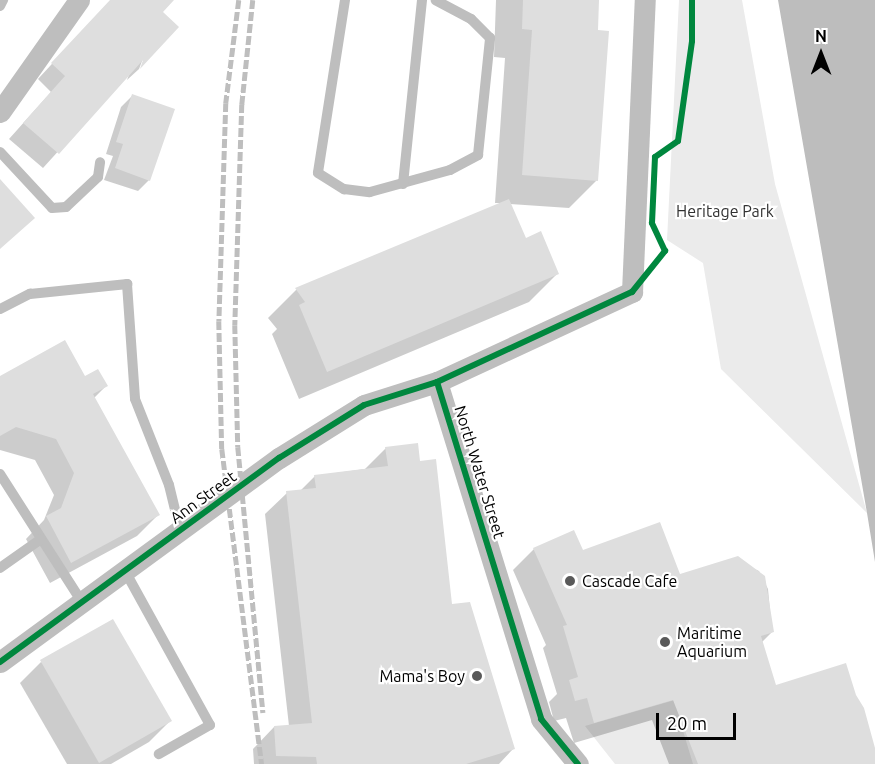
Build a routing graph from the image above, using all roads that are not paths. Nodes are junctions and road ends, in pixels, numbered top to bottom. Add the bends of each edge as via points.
1 (3, 0) edge
2 (79, 0) edge
3 (345, 0) edge
4 (422, 0) edge
5 (436, 0) edge
6 (645, 0) edge
7 (0, 6) edge
8 (0, 112) edge
9 (0, 152) edge
10 (100, 162) dead end
11 (403, 184) junction
12 (0, 309) edge
13 (437, 382) junction
14 (0, 474) edge
15 (180, 530) junction
16 (41, 539) junction
17 (0, 568) edge
18 (125, 571) junction
19 (82, 602) junction
20 (0, 662) edge
21 (159, 754) dead end
22 (578, 764) edge

1 - 7 lane
2 - 8 street
3 - 11 lane via 318,173 344,189 370,192
4 - 11 lane
5 - 11 lane via 471,19 490,38 478,155 450,170
6 - 13 street via 632,292
9 - 10 lane via 52,208 66,207 98,177
12 - 15 lane via 30,294 127,284 135,399 169,485
13 - 15 street, Ann Street via 364,405 279,458
13 - 22 street, North Water Street via 541,718
14 - 16 lane
15 - 18 street, Ann Street
16 - 17 lane
16 - 19 lane
18 - 19 street, Ann Street
18 - 21 lane via 210,725
19 - 20 street, Ann Street

